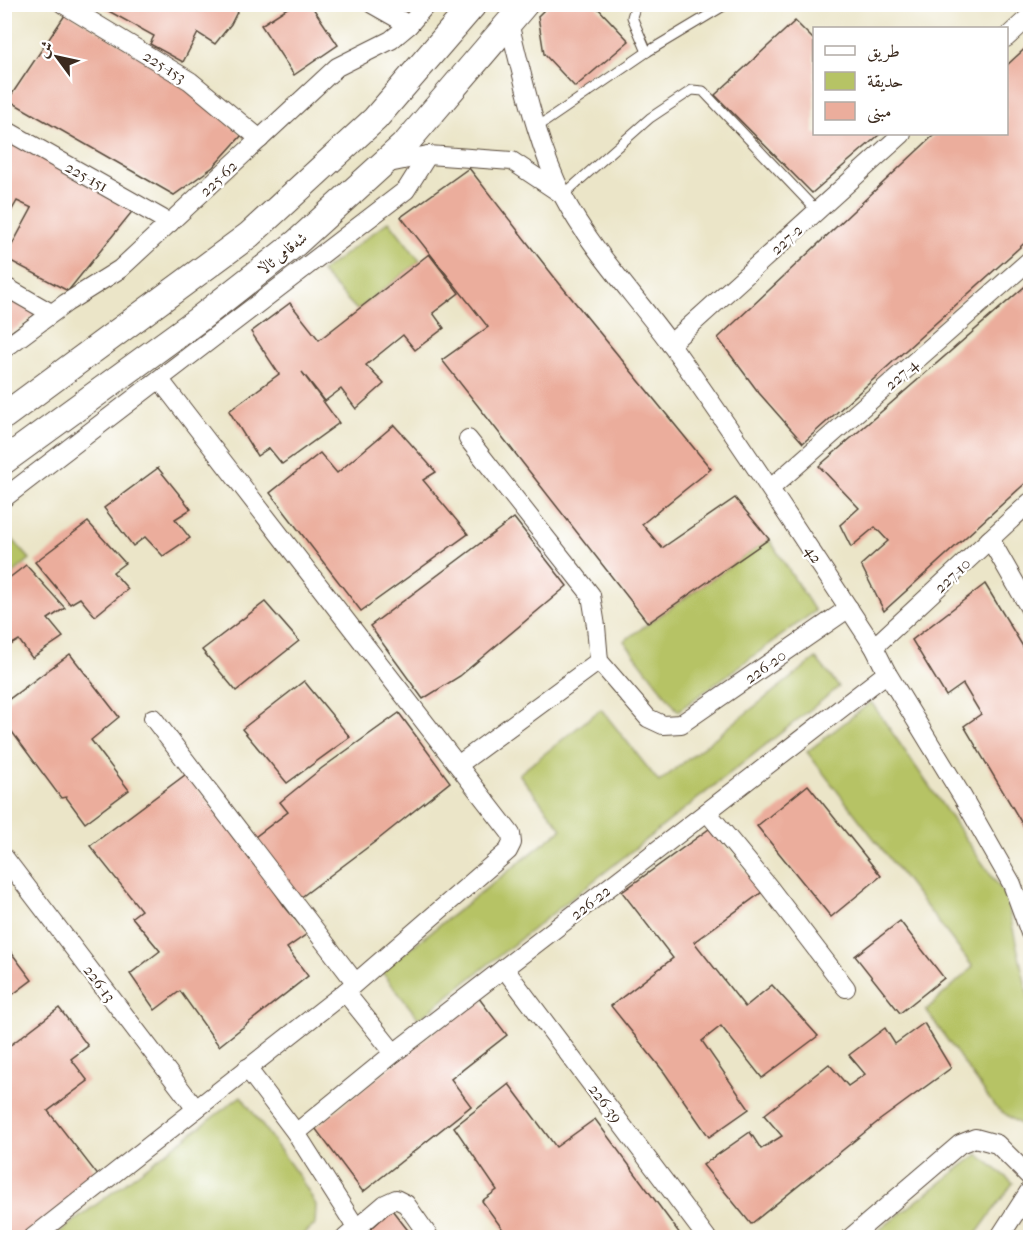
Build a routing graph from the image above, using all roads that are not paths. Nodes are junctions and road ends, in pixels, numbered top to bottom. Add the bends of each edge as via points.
1 (63, 4) edge
2 (372, 4) edge
3 (427, 4) edge
4 (474, 4) edge
5 (636, 4) edge
6 (727, 4) edge
7 (517, 14) edge
8 (1028, 24) edge
9 (409, 25) junction
10 (1008, 37) edge
11 (647, 52) junction
12 (536, 128) junction
13 (4, 129) edge
14 (901, 135) edge
15 (260, 139) junction
16 (428, 155) junction
17 (383, 165) junction
18 (563, 195) junction
19 (817, 211) junction
20 (170, 223) junction
21 (1030, 260) edge
22 (4, 286) edge
23 (51, 313) junction
24 (670, 344) junction
25 (4, 349) edge
26 (160, 380) junction
27 (4, 416) edge
28 (468, 439) dead end
29 (4, 461) edge
30 (771, 488) junction
31 (4, 498) edge
32 (1030, 502) edge
33 (990, 539) junction
34 (849, 608) junction
35 (1030, 609) edge
36 (874, 647) junction
37 (598, 661) junction
38 (887, 673) junction
39 (153, 718) dead end
40 (458, 765) junction
41 (707, 812) junction
42 (4, 857) edge
43 (1030, 933) edge
44 (504, 968) junction
45 (350, 987) junction
46 (846, 988) dead end
47 (394, 1053) junction
48 (247, 1068) junction
49 (196, 1109) junction
50 (296, 1133) junction
51 (1030, 1177) edge
52 (1030, 1190) edge
53 (351, 1233) edge
54 (32, 1238) edge
55 (430, 1238) edge
56 (707, 1238) edge
57 (850, 1238) edge
58 (999, 1238) edge

1 - 15 street, 225-153 via 189,81
2 - 9 street
3 - 9 street, 225-62
4 - 27 main road via 375,119 249,235
5 - 11 lane via 632,17
6 - 11 lane
7 - 12 street, 42
7 - 17 main road, شه‌قامی ئاڵا
8 - 10 street
9 - 15 street, 225-62 via 391,40 337,67
11 - 12 lane
12 - 18 street, 42
13 - 20 street, 225-151
14 - 19 street, 227-2
15 - 20 street, 225-62
16 - 17 street
16 - 18 street via 512,162
16 - 26 street via 406,190
17 - 29 main road, شه‌قامی ئاڵا via 296,243 199,319
18 - 19 lane via 651,118 692,90 703,92
18 - 24 street, 42 via 587,235
19 - 24 street, 227-2
20 - 23 street, 225-62 via 120,269
21 - 30 street, 227-4
22 - 23 street
23 - 25 street, 225-62
24 - 30 street, 42
26 - 31 street
26 - 40 street
28 - 37 street via 591,595
30 - 34 street, 42
32 - 33 street, 227-10
33 - 35 street
33 - 36 street, 227-10
34 - 36 street, 42
34 - 37 street, 226-20 via 681,724 663,725 648,718
36 - 38 street, 42
37 - 40 street
38 - 41 street, 226-22
38 - 43 street, 42 via 1012,884
39 - 45 street
40 - 45 street via 511,834 511,847
41 - 44 street, 226-22
41 - 46 street
42 - 49 street, 226-13
44 - 47 street, 226-22
44 - 56 street, 226-39
45 - 47 street
45 - 48 street
47 - 50 street, 226-22
48 - 49 street
48 - 50 street
49 - 54 street
50 - 53 street
51 - 57 street via 997,1144 975,1138 960,1144
52 - 58 street
53 - 55 street via 396,1199 406,1204

